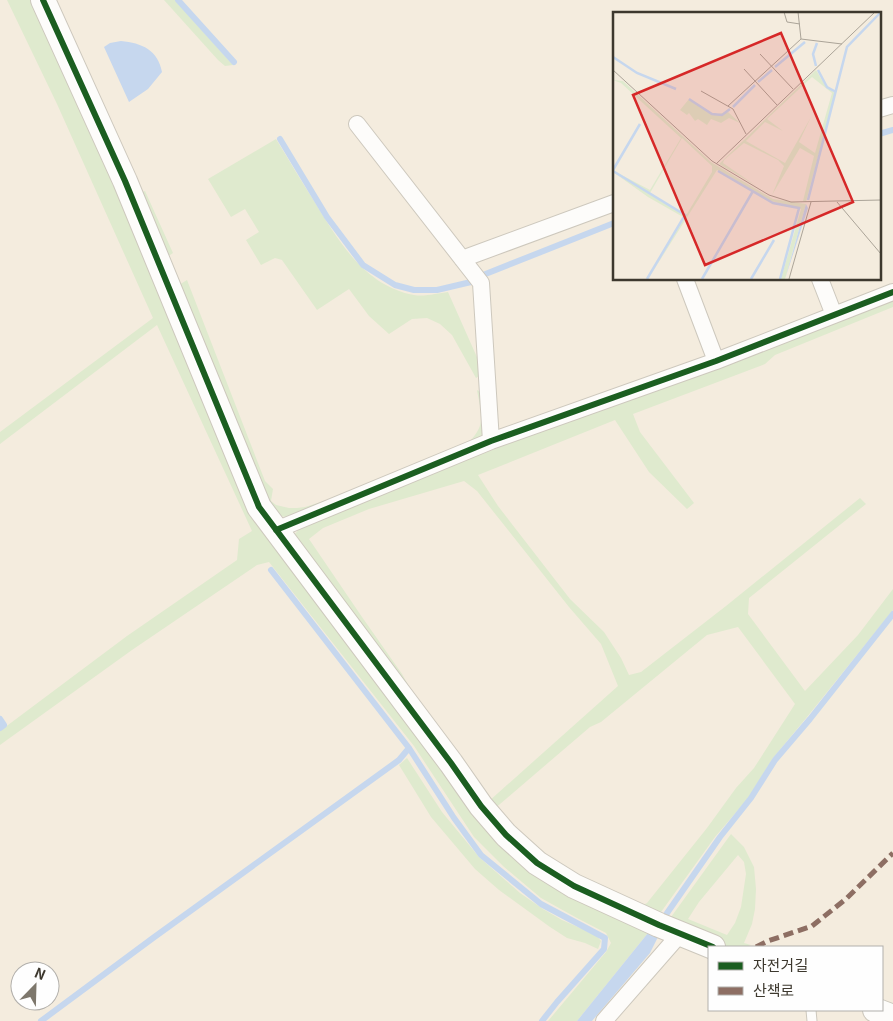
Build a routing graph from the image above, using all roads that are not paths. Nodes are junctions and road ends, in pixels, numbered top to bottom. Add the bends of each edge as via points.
1 (42, 0) edge
2 (893, 104) edge
3 (880, 109) edge
4 (357, 124) dead end
5 (613, 203) edge
6 (462, 259) junction
7 (686, 280) edge
8 (820, 280) edge
9 (893, 292) edge
10 (834, 315) junction
11 (716, 361) junction
12 (491, 442) junction
13 (276, 530) junction
14 (680, 934) junction
15 (710, 946) edge
16 (877, 1011) edge
17 (893, 1017) edge
18 (604, 1021) edge

1 - 13 street via 126,181 259,507
2 - 3 street
4 - 6 street
5 - 6 street
6 - 12 street via 481,283
7 - 11 street
8 - 10 street
9 - 10 street
10 - 11 street
11 - 12 street
12 - 13 street
13 - 14 street via 506,835 538,863 574,886
14 - 15 street
14 - 18 street
16 - 17 street

